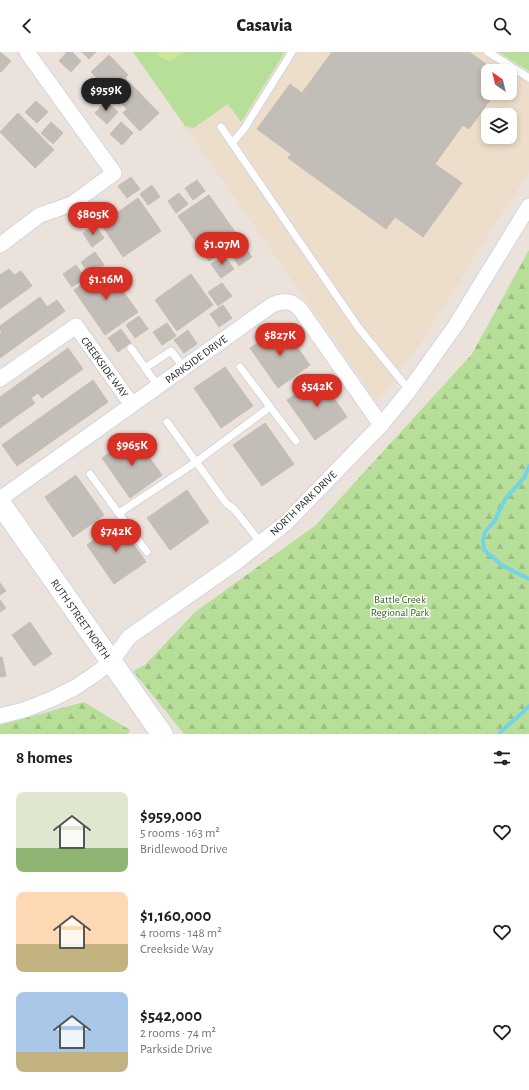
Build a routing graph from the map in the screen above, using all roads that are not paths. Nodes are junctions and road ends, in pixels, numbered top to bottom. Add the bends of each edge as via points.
1 (27, 52) edge
2 (292, 52) edge
3 (488, 52) edge
4 (529, 78) edge
5 (221, 127) dead end
6 (232, 143) junction
7 (529, 206) edge
8 (0, 245) edge
9 (131, 348) dead end
10 (240, 367) dead end
11 (145, 368) junction
12 (184, 368) junction
13 (0, 379) edge
14 (158, 386) junction
15 (409, 390) junction
16 (132, 405) junction
17 (270, 407) junction
18 (167, 422) dead end
19 (381, 425) junction
20 (296, 441) dead end
21 (196, 462) junction
22 (90, 474) dead end
23 (0, 499) edge
24 (0, 503) edge
25 (119, 513) junction
26 (261, 543) junction
27 (148, 552) dead end
28 (111, 662) junction
29 (0, 716) edge
30 (162, 734) edge

1 - 8 street via 114,173 72,204 40,215
2 - 6 lane via 244,129
3 - 4 lane
5 - 6 lane
6 - 15 lane via 358,327
7 - 15 street, NORTH PARK DRIVE via 456,325
9 - 11 lane
10 - 17 lane
11 - 12 lane via 171,351
11 - 14 lane
12 - 14 street, PARKSIDE DRIVE
12 - 19 street, PARKSIDE DRIVE via 272,305 287,301 300,309
13 - 16 street, CREEKSIDE WAY via 76,326
14 - 16 street, PARKSIDE DRIVE
15 - 19 street, NORTH PARK DRIVE
16 - 23 street, PARKSIDE DRIVE
17 - 20 lane
17 - 21 lane
18 - 21 lane
19 - 26 street, NORTH PARK DRIVE via 286,523
21 - 25 lane
21 - 26 lane via 226,503
22 - 25 lane
24 - 28 street, RUTH STREET NORTH
25 - 27 lane
26 - 28 street, NORTH PARK DRIVE via 129,637
28 - 29 street, NORTH PARK DRIVE via 74,688 52,699
28 - 30 street, RUTH STREET NORTH

